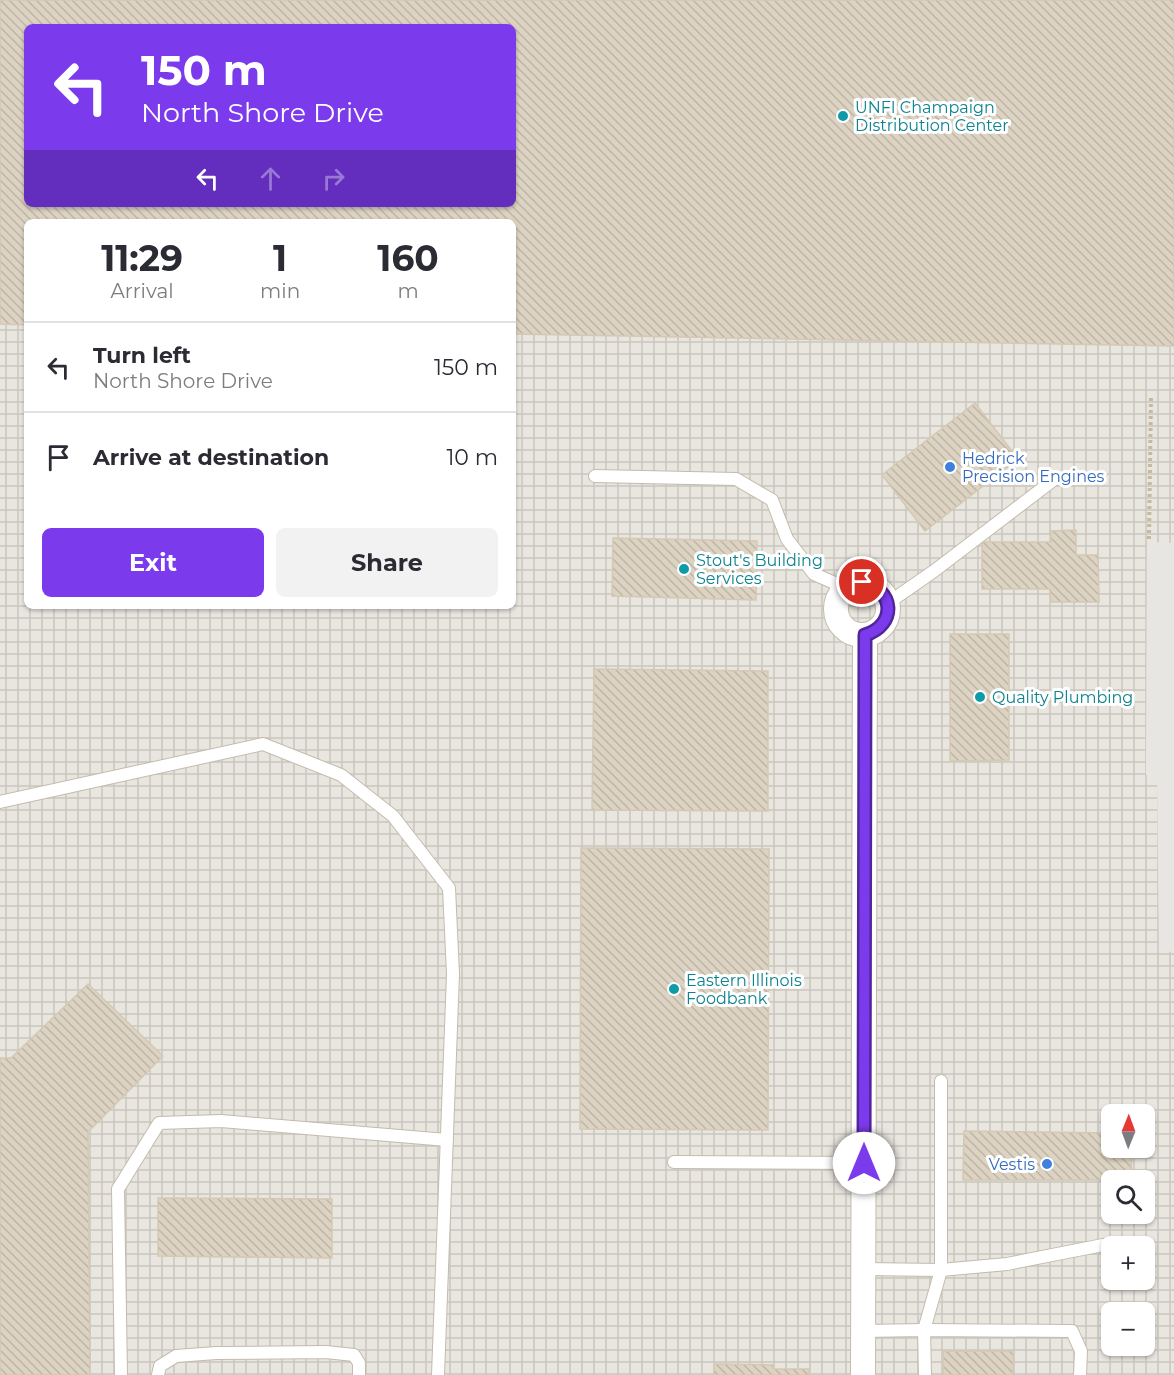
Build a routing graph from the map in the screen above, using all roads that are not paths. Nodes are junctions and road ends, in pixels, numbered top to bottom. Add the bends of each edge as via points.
1 (595, 476) dead end
2 (1056, 478) dead end
3 (846, 588) junction
4 (888, 603) junction
5 (865, 635) junction
6 (0, 802) edge
7 (941, 1081) dead end
8 (447, 1140) junction
9 (674, 1162) dead end
10 (864, 1163) junction
11 (1101, 1245) edge
12 (863, 1269) junction
13 (941, 1270) junction
14 (924, 1330) junction
15 (863, 1331) junction
16 (121, 1375) edge
17 (158, 1375) edge
18 (359, 1375) edge
19 (438, 1375) edge
20 (863, 1375) edge
21 (925, 1375) edge
22 (1080, 1375) edge

1 - 3 lane via 736,479 772,500 788,539 814,573
2 - 4 lane
3 - 4 street via 862,582 871,584 879,588
3 - 5 street via 836,602 837,618 848,632
4 - 5 street via 881,628
5 - 10 street
6 - 8 lane via 263,744 341,775 393,816 449,888 453,974
7 - 13 lane
8 - 16 lane via 221,1121 159,1123 118,1189
8 - 19 lane
9 - 10 lane
10 - 12 street
11 - 13 lane via 1007,1264
12 - 13 lane
12 - 15 street
13 - 14 lane
14 - 15 lane
14 - 21 lane
14 - 22 lane via 1072,1331 1081,1351
15 - 20 street
17 - 18 lane via 160,1366 176,1356 326,1352 354,1355

